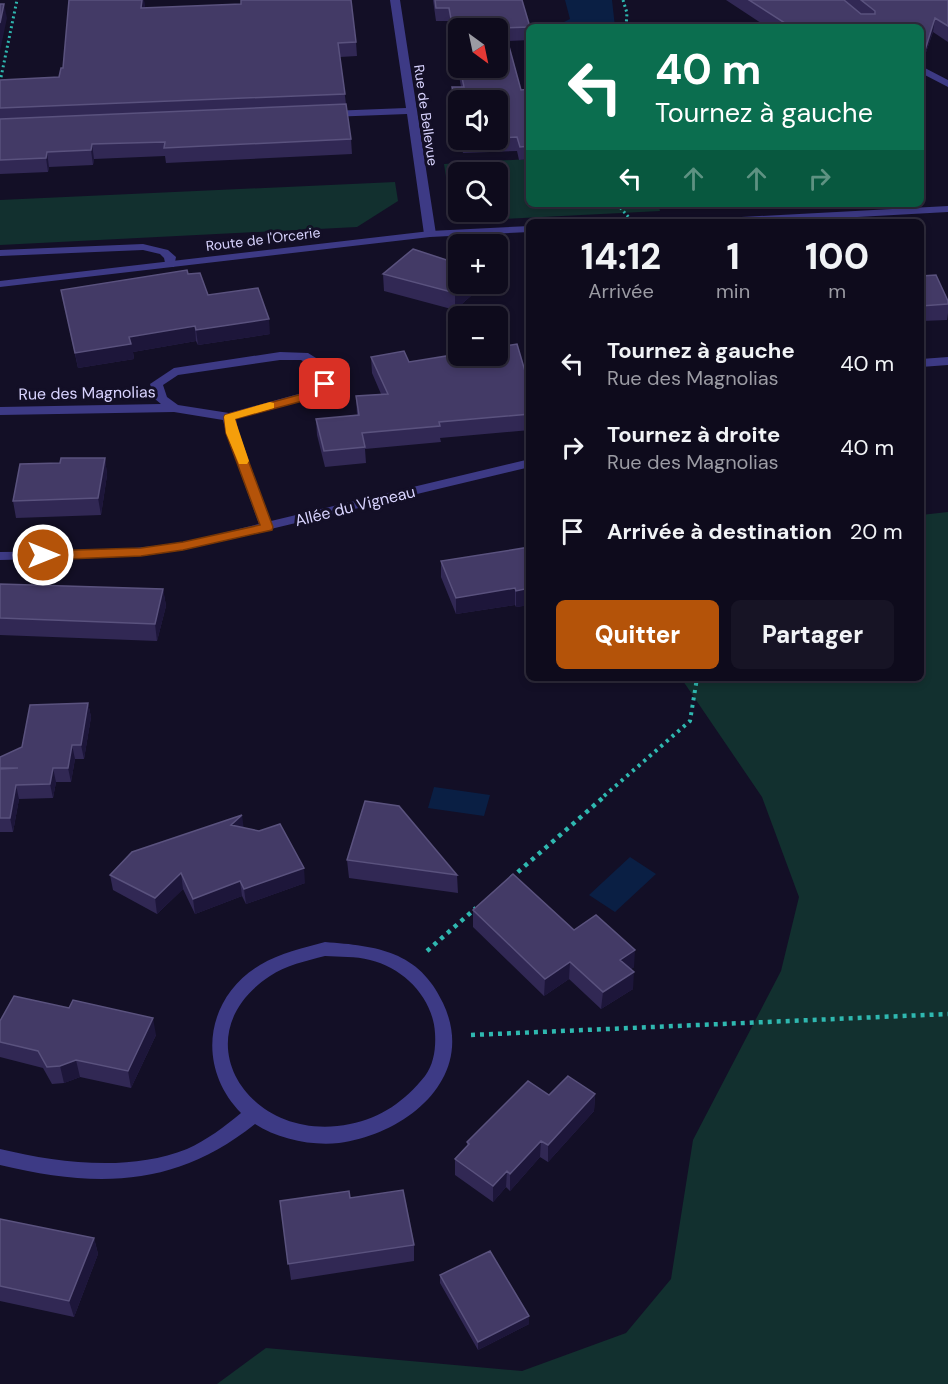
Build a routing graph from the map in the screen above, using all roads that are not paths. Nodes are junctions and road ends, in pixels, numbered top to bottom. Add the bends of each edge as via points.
1 (395, 0) edge
2 (924, 71) edge
3 (948, 84) edge
4 (412, 111) junction
5 (318, 115) edge
6 (948, 209) edge
7 (761, 219) edge
8 (526, 229) edge
9 (430, 234) junction
10 (0, 253) edge
11 (170, 265) junction
12 (0, 284) edge
13 (948, 361) edge
14 (924, 363) edge
15 (174, 408) junction
16 (0, 411) edge
17 (229, 417) junction
18 (526, 464) edge
19 (267, 527) junction
20 (0, 556) edge
21 (253, 1115) junction
22 (0, 1157) edge

1 - 4 street, Rue de Bellevue
2 - 3 street
4 - 5 street
4 - 9 street, Rue de Bellevue
6 - 7 street
8 - 9 street, Route de l'Orcerie
9 - 11 street, Route de l'Orcerie
10 - 11 street via 143,247 164,252 170,257
11 - 12 street, Route de l'Orcerie
13 - 14 street
15 - 16 street, Rue des Magnolias
15 - 17 street, Rue des Magnolias
15 - 17 street, Rue des Magnolias via 161,399 156,384 174,372 280,356 304,356 325,369 325,384 306,396
17 - 19 street
18 - 19 street, Allée du Vigneau
19 - 20 street, Allée du Vigneau via 141,552
21 - 21 street via 230,1090 219,1060 220,1028 234,999 258,975 289,958 325,949 361,951 394,961 422,980 440,1006 446,1036 440,1067 423,1095 395,1118 361,1132 322,1137 285,1131
21 - 22 street via 215,1144 172,1163 128,1170 82,1170

